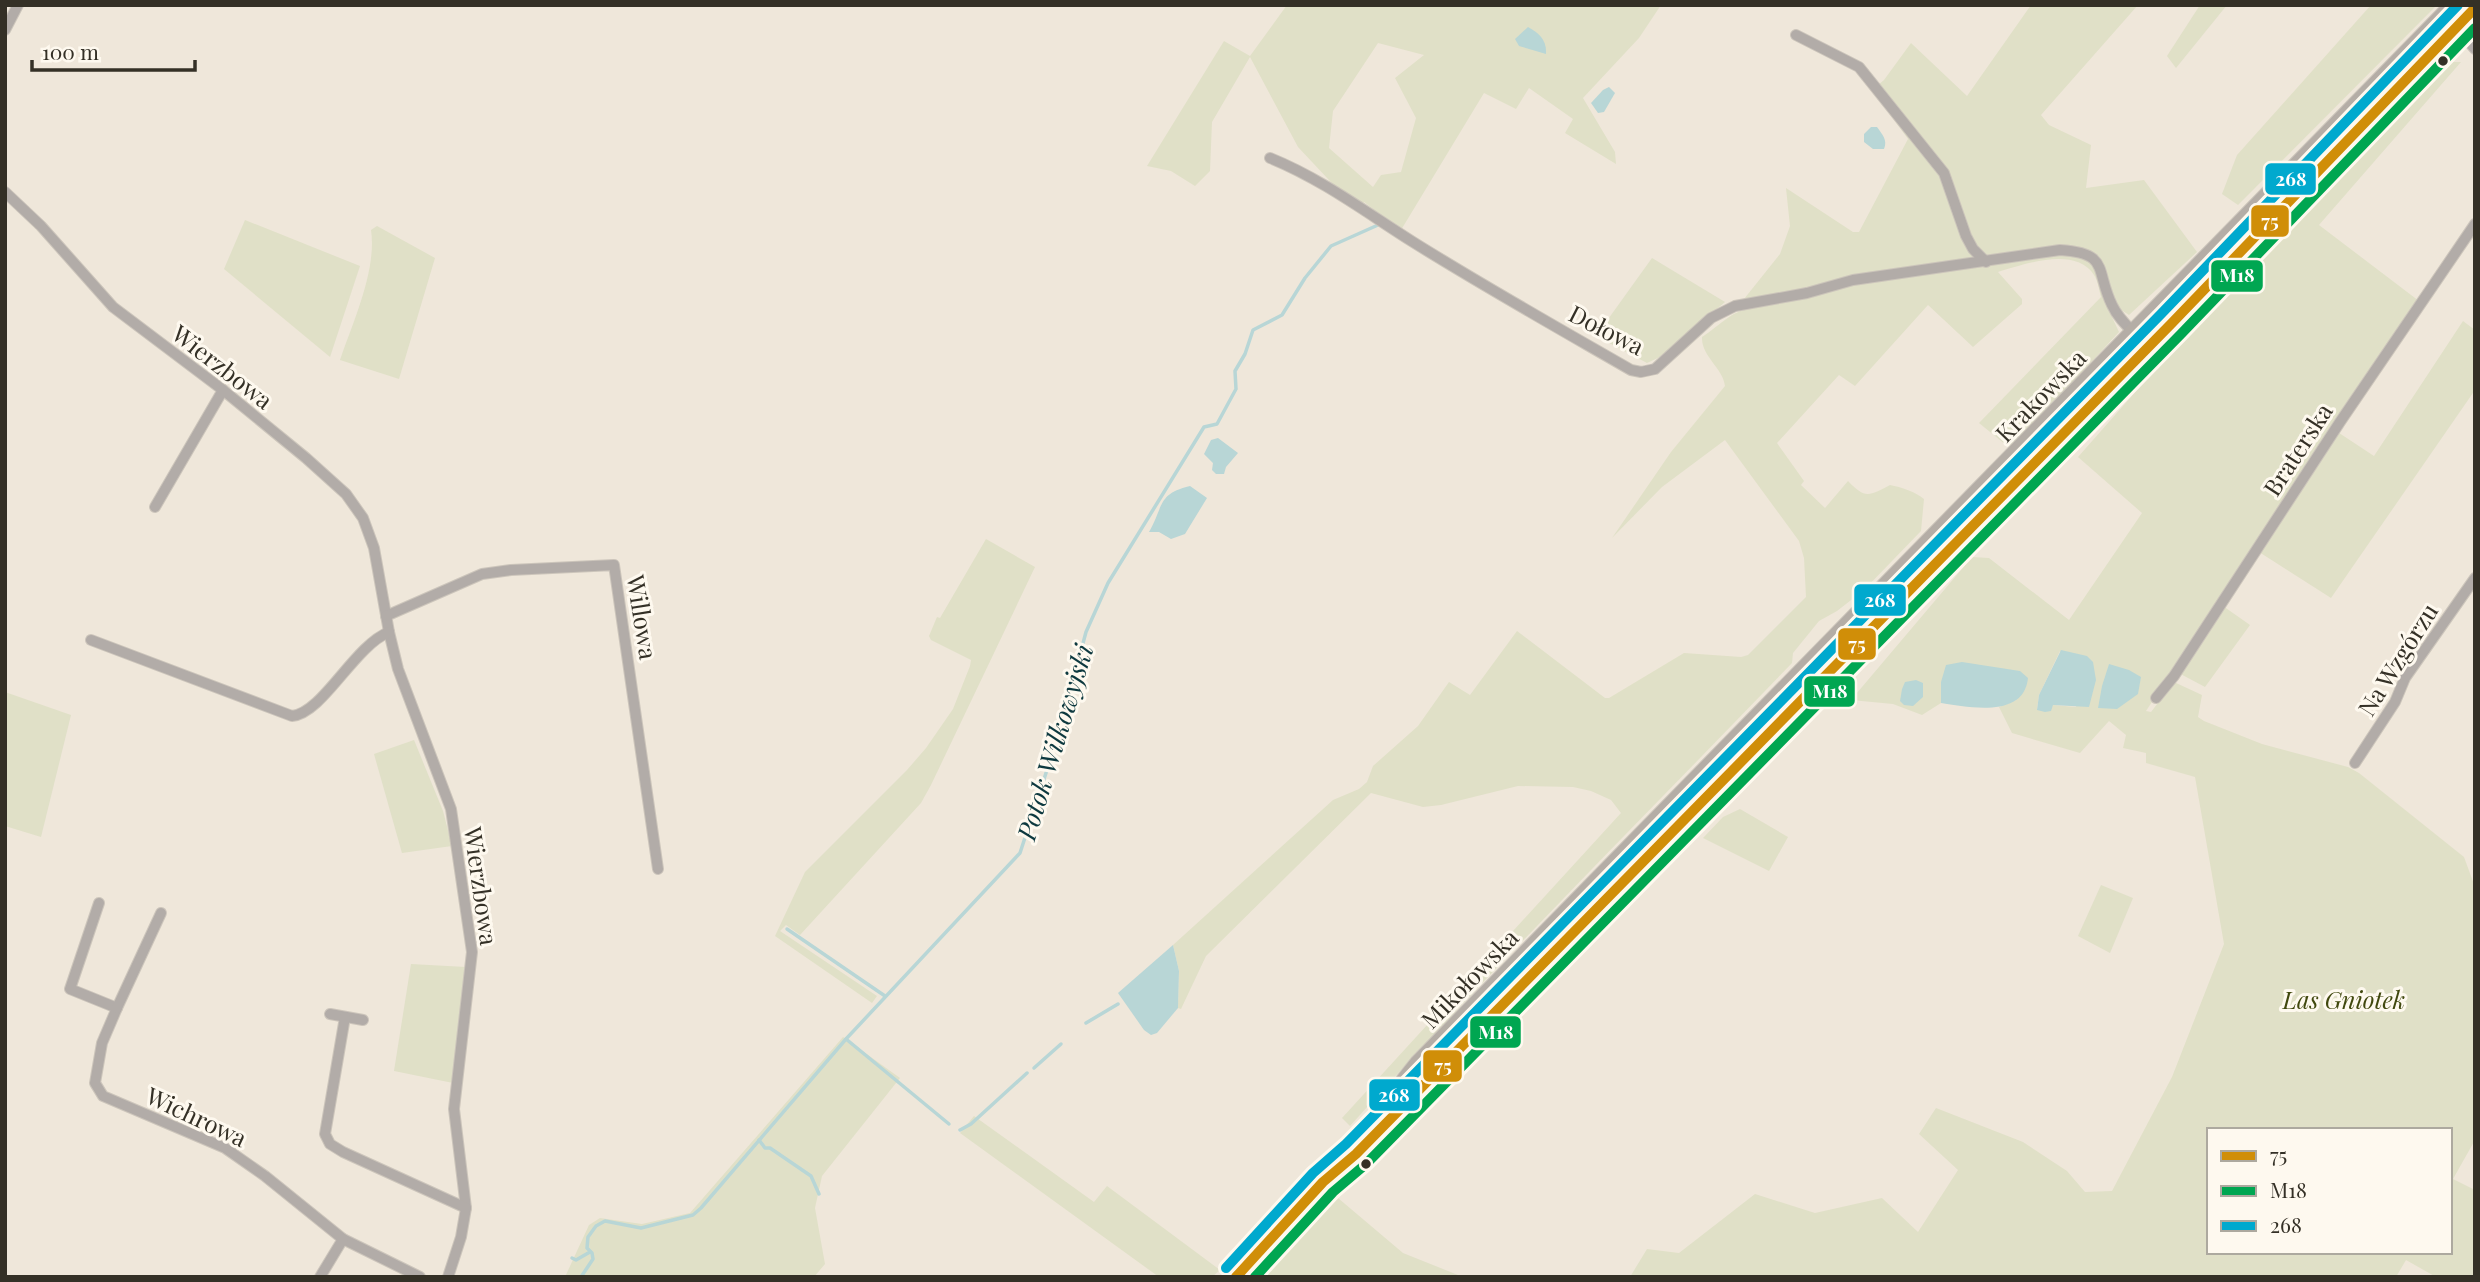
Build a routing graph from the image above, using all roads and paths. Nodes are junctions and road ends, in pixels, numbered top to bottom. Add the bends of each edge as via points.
1 (18, 5) edge
2 (2475, 8) edge
3 (2448, 10) edge
4 (2456, 27) junction
5 (5, 30) edge
6 (1796, 35) dead end
7 (2475, 49) edge
8 (1270, 158) dead end
9 (5, 192) edge
10 (2475, 223) edge
11 (1986, 262) junction
12 (2133, 332) junction
13 (223, 390) junction
14 (155, 508) dead end
15 (2475, 578) edge
16 (386, 616) junction
17 (389, 632) junction
18 (91, 640) dead end
19 (2156, 698) dead end
20 (2355, 764) dead end
21 (1659, 817) joint
22 (1677, 827) joint
23 (658, 869) dead end
24 (99, 903) dead end
25 (161, 913) dead end
26 (117, 1008) junction
27 (330, 1014) dead end
28 (345, 1017) junction
29 (363, 1020) dead end
30 (1323, 1182) junction
31 (466, 1208) junction
32 (343, 1239) junction
33 (320, 1277) edge
34 (420, 1277) edge
35 (448, 1277) edge
36 (1237, 1277) edge

1 - 5 street
2 - 4 main road, Krakowska
3 - 4 street
3 - 12 main road, Krakowska
4 - 7 street
4 - 22 main road, Krakowska
6 - 11 street via 1858,67 1944,173 1966,236
8 - 11 street, Dołowa via 1641,372 1655,369 1711,318 1735,306 1853,280
9 - 13 street, Wierzbowa via 113,307
10 - 19 street, Braterska
11 - 12 street, Dołowa via 2060,250 2092,256 2099,264 2112,306
12 - 21 main road, Krakowska
13 - 14 street
13 - 16 street, Wierzbowa via 352,502 373,548
15 - 20 street, Na Wzgórzu via 2405,678
16 - 17 street, Wierzbowa
16 - 23 street, Willowa via 482,574 614,565
17 - 18 street via 369,644 308,710 292,716
17 - 31 street, Wierzbowa via 450,809 472,952 454,1109
21 - 30 main road, Mikołowska via 1418,1063
22 - 30 main road, Mikołowska via 1356,1154
24 - 26 street via 70,989
25 - 26 street, Wichrowa
26 - 32 street, Wichrowa via 102,1043 95,1083 103,1096 225,1148
27 - 28 street
28 - 29 street
28 - 31 street via 325,1134 330,1144
30 - 36 main road, Mikołowska
31 - 35 street, Wierzbowa
32 - 33 street
32 - 34 street, Wichrowa

